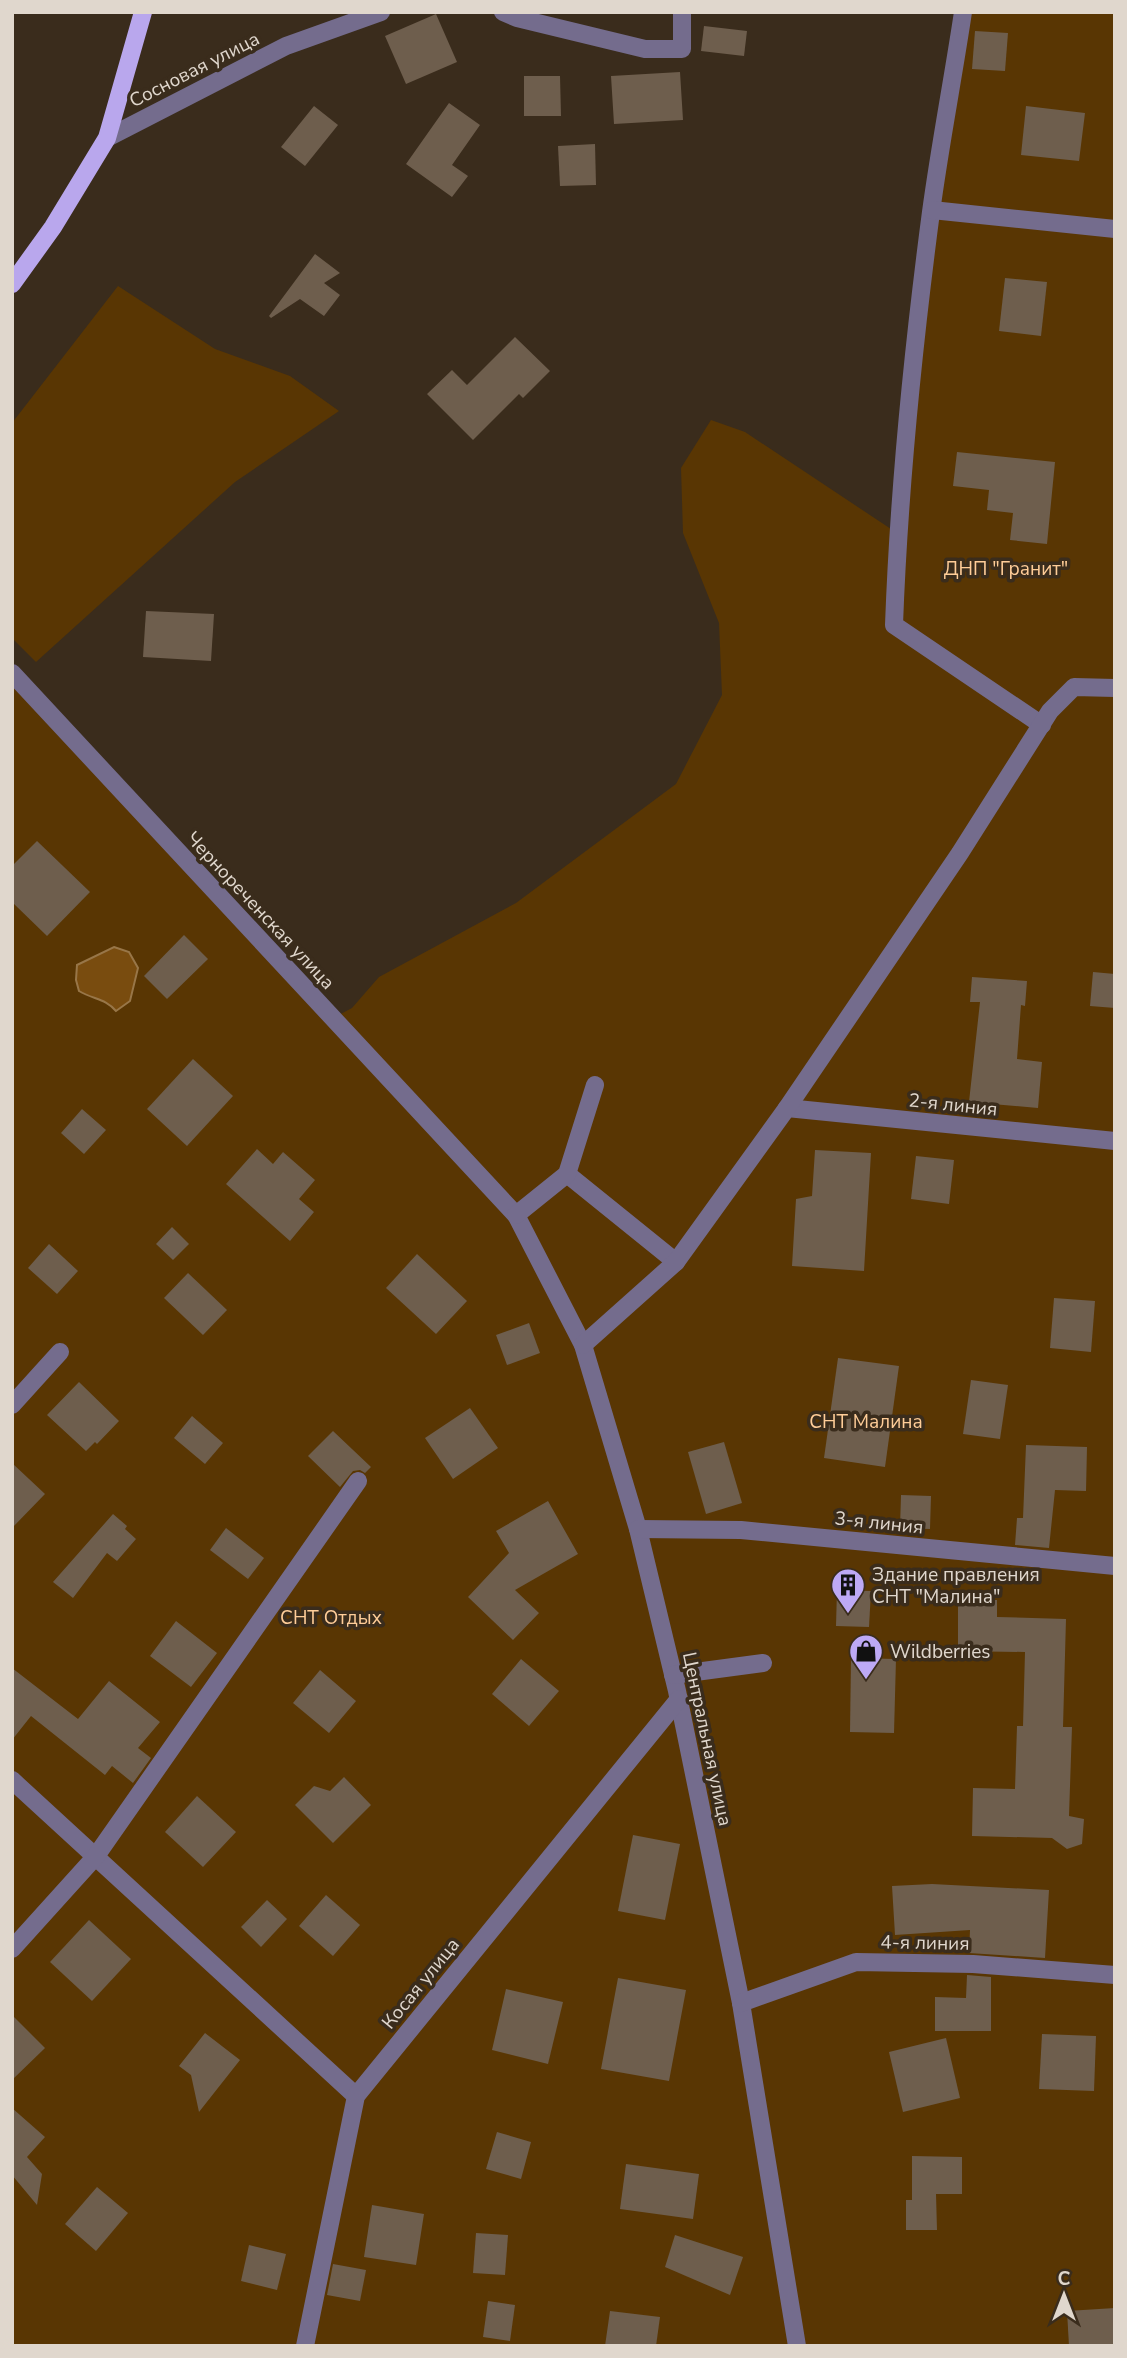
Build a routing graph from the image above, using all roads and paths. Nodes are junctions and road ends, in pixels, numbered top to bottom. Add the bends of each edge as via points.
1 (143, 12) edge
2 (381, 12) edge
3 (503, 12) edge
4 (682, 12) edge
5 (963, 12) edge
6 (107, 138) junction
7 (932, 209) junction
8 (1115, 229) edge
9 (12, 284) edge
10 (12, 673) edge
11 (1115, 688) edge
12 (1042, 724) junction
13 (595, 1085) dead end
14 (787, 1108) junction
15 (1115, 1141) edge
16 (567, 1174) junction
17 (478, 1175) joint
18 (516, 1215) junction
19 (676, 1262) junction
20 (583, 1346) junction
21 (60, 1352) dead end
22 (12, 1405) edge
23 (358, 1481) dead end
24 (638, 1529) junction
25 (1115, 1566) edge
26 (763, 1663) dead end
27 (673, 1675) junction
28 (679, 1699) junction
29 (12, 1780) edge
30 (96, 1856) junction
31 (12, 1950) edge
32 (1115, 1975) edge
33 (741, 2003) junction
34 (356, 2095) junction
35 (305, 2346) edge
36 (796, 2346) edge

1 - 6 main road
2 - 6 street, Сосновая улица via 286,46
3 - 4 street via 645,49 682,50
5 - 7 street
6 - 9 main road
7 - 8 street
7 - 12 street via 898,518 894,625
10 - 17 street, Чернореченская улица
11 - 12 street via 1074,687
12 - 14 street
13 - 16 street
14 - 15 street, 2-я линия
14 - 19 street
16 - 18 street
16 - 19 street
17 - 18 street, Центральная улица
18 - 20 street, Центральная улица
19 - 20 street
20 - 24 street, Центральная улица
21 - 22 street
23 - 30 street
24 - 25 street, 3-я линия via 741,1530
24 - 27 street, Центральная улица
26 - 27 street
27 - 28 street, Центральная улица
28 - 33 street, Центральная улица
28 - 34 street, Косая улица
29 - 30 street
30 - 31 street
30 - 34 street
32 - 33 street, 4-я линия via 973,1964 856,1962
33 - 36 street, Центральная улица
34 - 35 street, Косая улица

